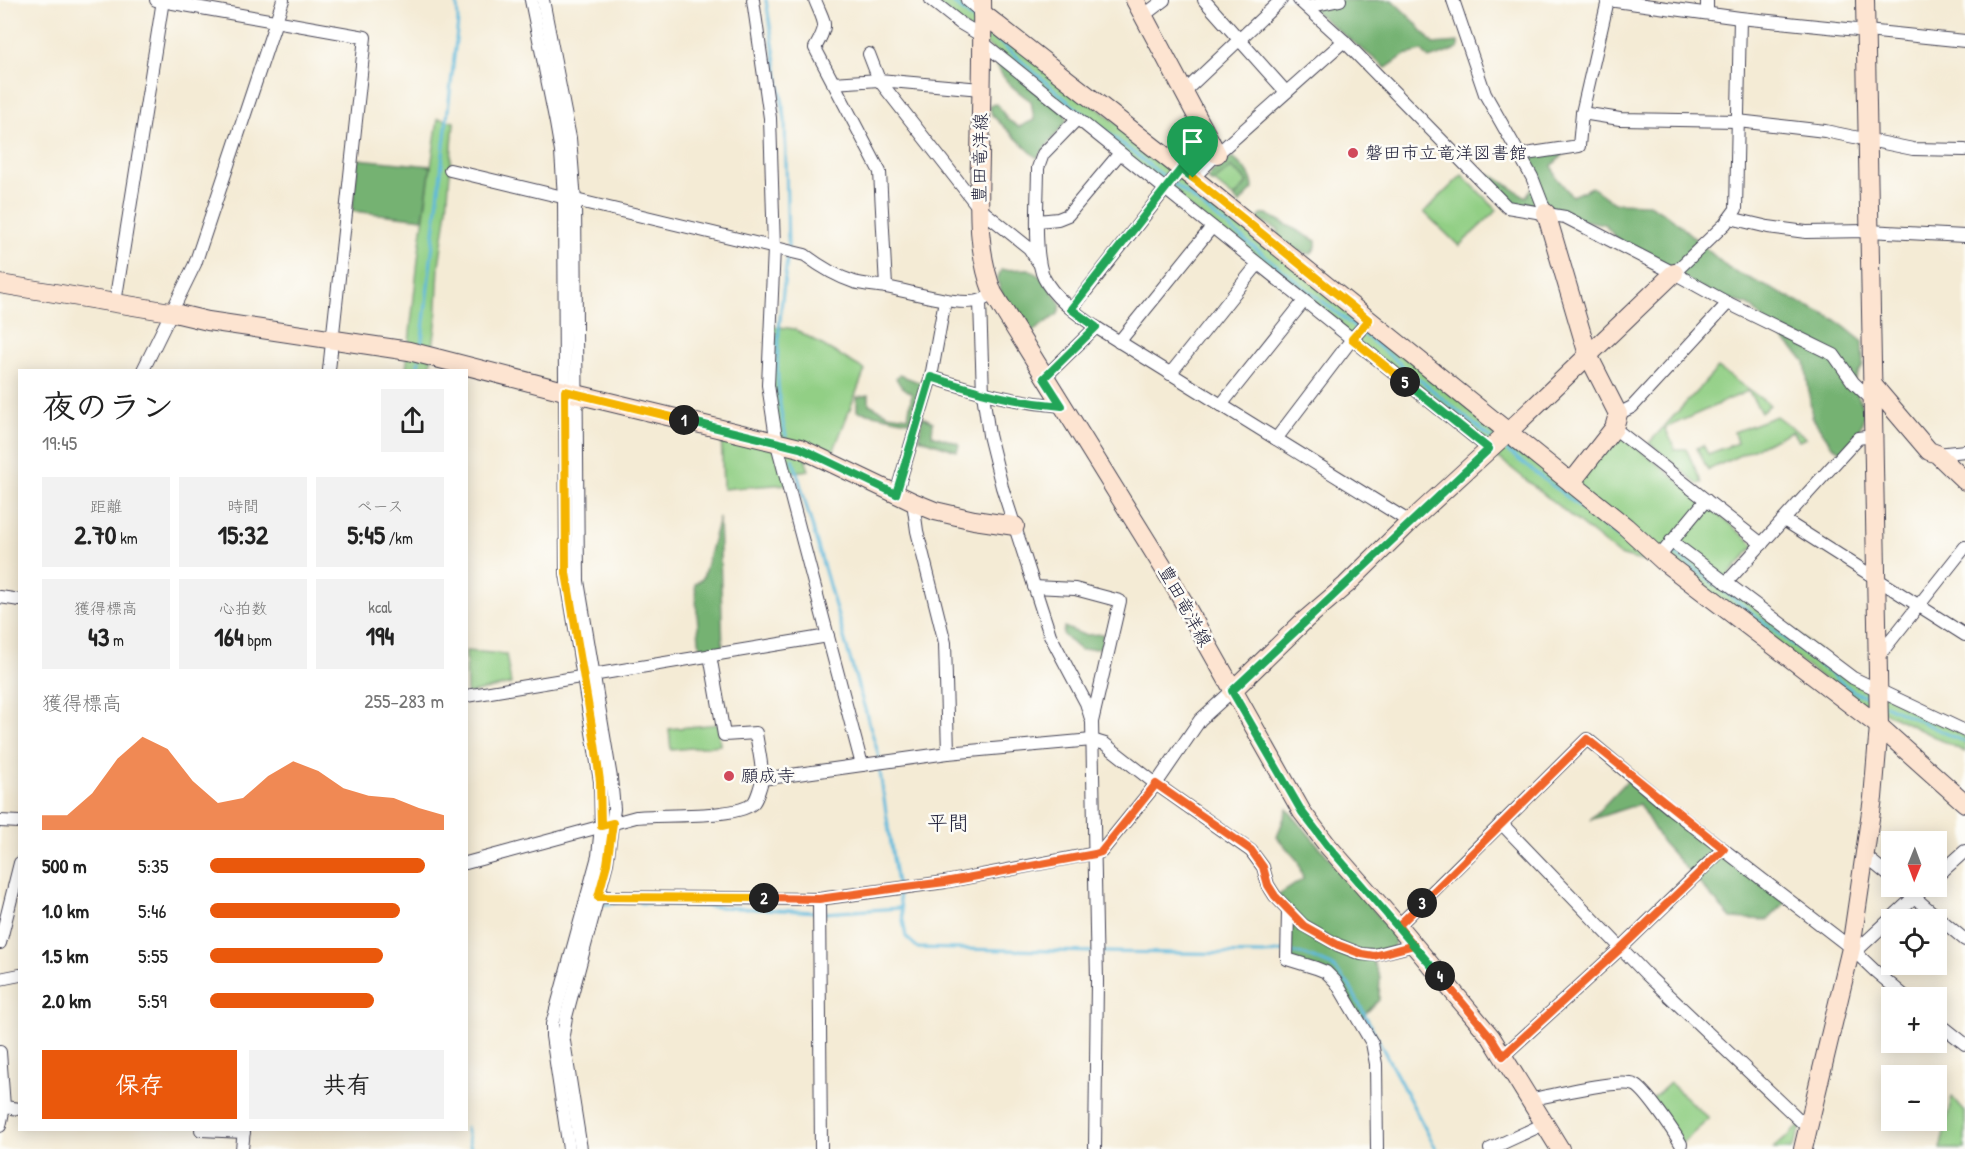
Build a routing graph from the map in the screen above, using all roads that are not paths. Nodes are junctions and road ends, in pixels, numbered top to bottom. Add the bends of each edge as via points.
1 (161, 0) edge
2 (283, 0) edge
3 (531, 0) edge
4 (543, 0) edge
5 (753, 0) edge
6 (815, 0) edge
7 (931, 0) edge
8 (967, 0) edge
9 (1164, 0) edge
10 (1204, 0) edge
11 (1281, 0) edge
12 (1340, 0) edge
13 (1453, 0) edge
14 (1865, 0) edge
15 (1303, 3) edge
16 (982, 6) edge
17 (1707, 6) edge
18 (1139, 8) edge
19 (1740, 18) junction
20 (276, 22) junction
21 (1866, 32) junction
22 (982, 39) junction
23 (1239, 40) junction
24 (1344, 41) junction
25 (1965, 41) edge
26 (869, 54) dead end
27 (879, 80) junction
28 (833, 83) junction
29 (981, 89) junction
30 (1184, 92) junction
31 (1286, 92) junction
32 (1582, 113) junction
33 (1077, 119) junction
34 (1738, 121) junction
35 (1867, 139) junction
36 (1965, 141) edge
37 (1965, 150) edge
38 (1120, 153) junction
39 (1217, 154) junction
40 (1519, 155) junction
41 (450, 170) dead end
42 (1187, 174) junction
43 (1164, 189) junction
44 (569, 199) junction
45 (979, 208) junction
46 (1546, 213) junction
47 (1730, 218) junction
48 (1038, 221) junction
49 (1212, 227) junction
50 (1868, 231) junction
51 (1965, 236) edge
52 (774, 248) junction
53 (1038, 262) junction
54 (1258, 264) junction
55 (1674, 273) junction
56 (0, 285) edge
57 (886, 287) junction
58 (987, 298) junction
59 (945, 300) junction
60 (1304, 301) junction
61 (115, 303) junction
62 (1728, 303) junction
63 (1071, 309) junction
64 (170, 312) junction
65 (1369, 320) junction
66 (1096, 327) junction
67 (1352, 339) junction
68 (332, 340) junction
69 (1119, 342) junction
70 (1588, 355) junction
71 (143, 369) edge
72 (329, 369) edge
73 (1170, 374) junction
74 (931, 377) junction
75 (1044, 378) junction
76 (571, 392) junction
77 (1872, 392) junction
78 (983, 394) junction
79 (1221, 405) junction
80 (1062, 406) junction
81 (1616, 421) junction
82 (1508, 432) junction
83 (1873, 436) junction
84 (1276, 439) junction
85 (777, 444) junction
86 (1489, 449) junction
87 (1965, 452) edge
88 (1937, 454) junction
89 (1965, 481) edge
90 (1571, 483) junction
91 (896, 494) junction
92 (1706, 500) junction
93 (913, 502) junction
94 (1784, 520) junction
95 (1410, 522) junction
96 (1015, 526) junction
97 (1671, 541) junction
98 (1762, 544) junction
99 (1965, 547) edge
100 (1659, 556) junction
101 (1876, 578) junction
102 (1726, 583) junction
103 (1034, 587) junction
104 (0, 597) edge
105 (18, 600) edge
106 (1920, 606) junction
107 (1965, 635) edge
108 (828, 636) junction
109 (710, 655) junction
110 (1877, 657) junction
111 (595, 674) junction
112 (582, 676) junction
113 (1878, 689) junction
114 (1232, 691) junction
115 (468, 696) edge
116 (1092, 722) junction
117 (1879, 726) junction
118 (1965, 731) edge
119 (1092, 740) junction
120 (948, 753) junction
121 (862, 765) junction
122 (762, 780) junction
123 (1156, 784) junction
124 (1965, 803) edge
125 (0, 821) edge
126 (18, 822) edge
127 (607, 824) junction
128 (1501, 824) junction
129 (1724, 849) junction
130 (1965, 851) edge
131 (1095, 854) junction
132 (1865, 856) junction
133 (468, 862) edge
134 (1947, 867) edge
135 (1881, 869) edge
136 (18, 871) edge
137 (598, 897) junction
138 (1914, 897) joint
139 (819, 899) junction
140 (1288, 910) junction
141 (1398, 926) junction
142 (1965, 940) edge
143 (0, 943) edge
144 (1414, 945) junction
145 (1621, 948) junction
146 (1853, 950) junction
147 (18, 976) edge
148 (0, 980) edge
149 (1895, 987) edge
150 (1947, 1030) edge
151 (1965, 1044) edge
152 (0, 1052) edge
153 (1503, 1056) junction
154 (2, 1075) edge
155 (1529, 1100) junction
156 (4, 1107) junction
157 (18, 1109) edge
158 (1544, 1124) junction
159 (0, 1126) edge
160 (1809, 1129) junction
161 (244, 1131) edge
162 (1681, 1144) dead end
163 (242, 1149) edge
164 (569, 1149) edge
165 (581, 1149) edge
166 (821, 1149) edge
167 (1095, 1149) edge
168 (1377, 1149) edge
169 (1490, 1149) edge
170 (1560, 1149) edge
171 (1803, 1149) edge

1 - 20 street
1 - 61 street
2 - 20 street
3 - 44 street
4 - 44 street via 570,138
5 - 52 street via 770,118
6 - 28 street via 825,26 815,48
7 - 22 street
8 - 16 street
9 - 18 street
10 - 23 street
11 - 23 street
12 - 15 street
13 - 40 street via 1485,94
14 - 21 street
15 - 24 street
16 - 22 street, 豊田竜洋線
16 - 42 street
17 - 19 street
17 - 32 street via 1608,0
18 - 30 street
19 - 21 street
19 - 34 street
20 - 64 street via 206,234
20 - 68 street via 364,37
21 - 25 street
21 - 35 street
22 - 29 street, 豊田竜洋線
22 - 33 street
23 - 30 street
23 - 31 street
24 - 31 street
24 - 46 street via 1507,207
26 - 27 street
27 - 28 street
27 - 29 street
27 - 45 street
28 - 57 street via 880,172
29 - 45 street, 豊田竜洋線
30 - 39 street
31 - 39 street
32 - 34 street via 1620,119
32 - 40 street via 1579,146
33 - 38 street
33 - 48 street via 1043,154 1038,168
34 - 35 street
34 - 47 street via 1736,209
35 - 37 street via 1913,149
35 - 50 street
36 - 37 street
38 - 43 street
38 - 48 street via 1068,215
39 - 42 street
40 - 46 street
41 - 44 street
42 - 43 street
42 - 65 street
43 - 49 street
43 - 63 street
44 - 52 street
44 - 76 street
45 - 53 street via 1029,248
45 - 58 street, 豊田竜洋線
46 - 55 street via 1565,217
46 - 70 street
47 - 50 street via 1806,232
47 - 55 street
48 - 53 street
49 - 54 street
49 - 69 street
50 - 51 street
50 - 77 street
52 - 57 street via 805,255 829,272 856,283
52 - 85 street via 768,385
53 - 63 street via 1045,280
54 - 60 street
54 - 73 street
55 - 62 street
55 - 70 street
56 - 61 street
57 - 59 street
58 - 59 street
58 - 75 street, 豊田竜洋線
58 - 78 street
59 - 74 street
60 - 67 street
60 - 79 street
61 - 64 street
62 - 77 street via 1834,355 1853,382
62 - 81 street
63 - 66 street
64 - 68 street
64 - 71 street
65 - 67 street
65 - 82 street
66 - 69 street
66 - 75 street
67 - 84 street
67 - 86 street
68 - 72 street
68 - 76 street via 409,351
69 - 73 street
70 - 81 street
70 - 82 street
73 - 79 street
74 - 78 street
74 - 91 street
75 - 80 street, 豊田竜洋線
76 - 85 street
76 - 111 street via 578,581
76 - 112 street via 566,573
77 - 83 street
77 - 88 street via 1929,451
78 - 80 street
78 - 96 street via 989,435
79 - 84 street
80 - 114 street, 豊田竜洋線 via 1171,580
81 - 90 street
81 - 92 street
82 - 86 street
82 - 90 street
83 - 94 street via 1858,438
83 - 101 street
84 - 95 street
85 - 91 street via 800,448
85 - 108 street
86 - 95 street
87 - 88 street
88 - 89 street
90 - 100 street
91 - 93 street
92 - 97 street
92 - 98 street
93 - 96 street via 935,511
93 - 120 street via 945,643
94 - 98 street
94 - 101 street
95 - 114 street
96 - 103 street
97 - 100 street
97 - 102 street
98 - 102 street
99 - 106 street
100 - 117 street
101 - 106 street
101 - 110 street
102 - 113 street via 1853,678
103 - 116 street via 1050,635
103 - 116 street via 1075,589 1120,601
104 - 105 street
106 - 107 street
106 - 110 street
108 - 109 street
108 - 121 street
109 - 111 street
109 - 122 street via 724,735 756,734
110 - 113 street
111 - 112 street
111 - 127 street via 611,778
112 - 115 street
112 - 127 street
113 - 117 street
113 - 118 street
114 - 123 street via 1200,720
114 - 141 street, 豊田竜洋線 via 1302,812
116 - 119 street
117 - 124 street
117 - 132 street
119 - 120 street
119 - 123 street via 1105,744
119 - 131 street
120 - 121 street
121 - 122 street
122 - 127 street via 754,802 745,808 710,815 646,815
123 - 131 street via 1101,852
123 - 140 street via 1251,850 1263,867 1268,885
125 - 126 street
127 - 133 street
127 - 137 street via 607,864
127 - 164 street via 552,1024
128 - 129 street via 1587,739
128 - 141 street
128 - 145 street
129 - 145 street
129 - 146 street
130 - 134 street
131 - 139 street via 945,882
131 - 167 street
132 - 135 street
132 - 146 street
136 - 143 street
137 - 139 street
137 - 165 street via 563,1035
138 - 142 street
138 - 146 street
139 - 166 street
140 - 144 street via 1304,926 1362,954 1374,956
140 - 168 street via 1287,959 1326,972 1336,981 1372,1043 1376,1064
141 - 144 street, 豊田竜洋線
144 - 153 street, 豊田竜洋線
145 - 153 street
145 - 160 street
146 - 149 street
146 - 160 street
147 - 148 street
150 - 151 street
152 - 154 street
153 - 155 street, 豊田竜洋線
154 - 156 street
155 - 158 street, 豊田竜洋線
155 - 162 street via 1584,1088 1635,1084
156 - 157 street
156 - 159 street
158 - 169 street
158 - 170 street, 豊田竜洋線
160 - 171 street
161 - 163 street

